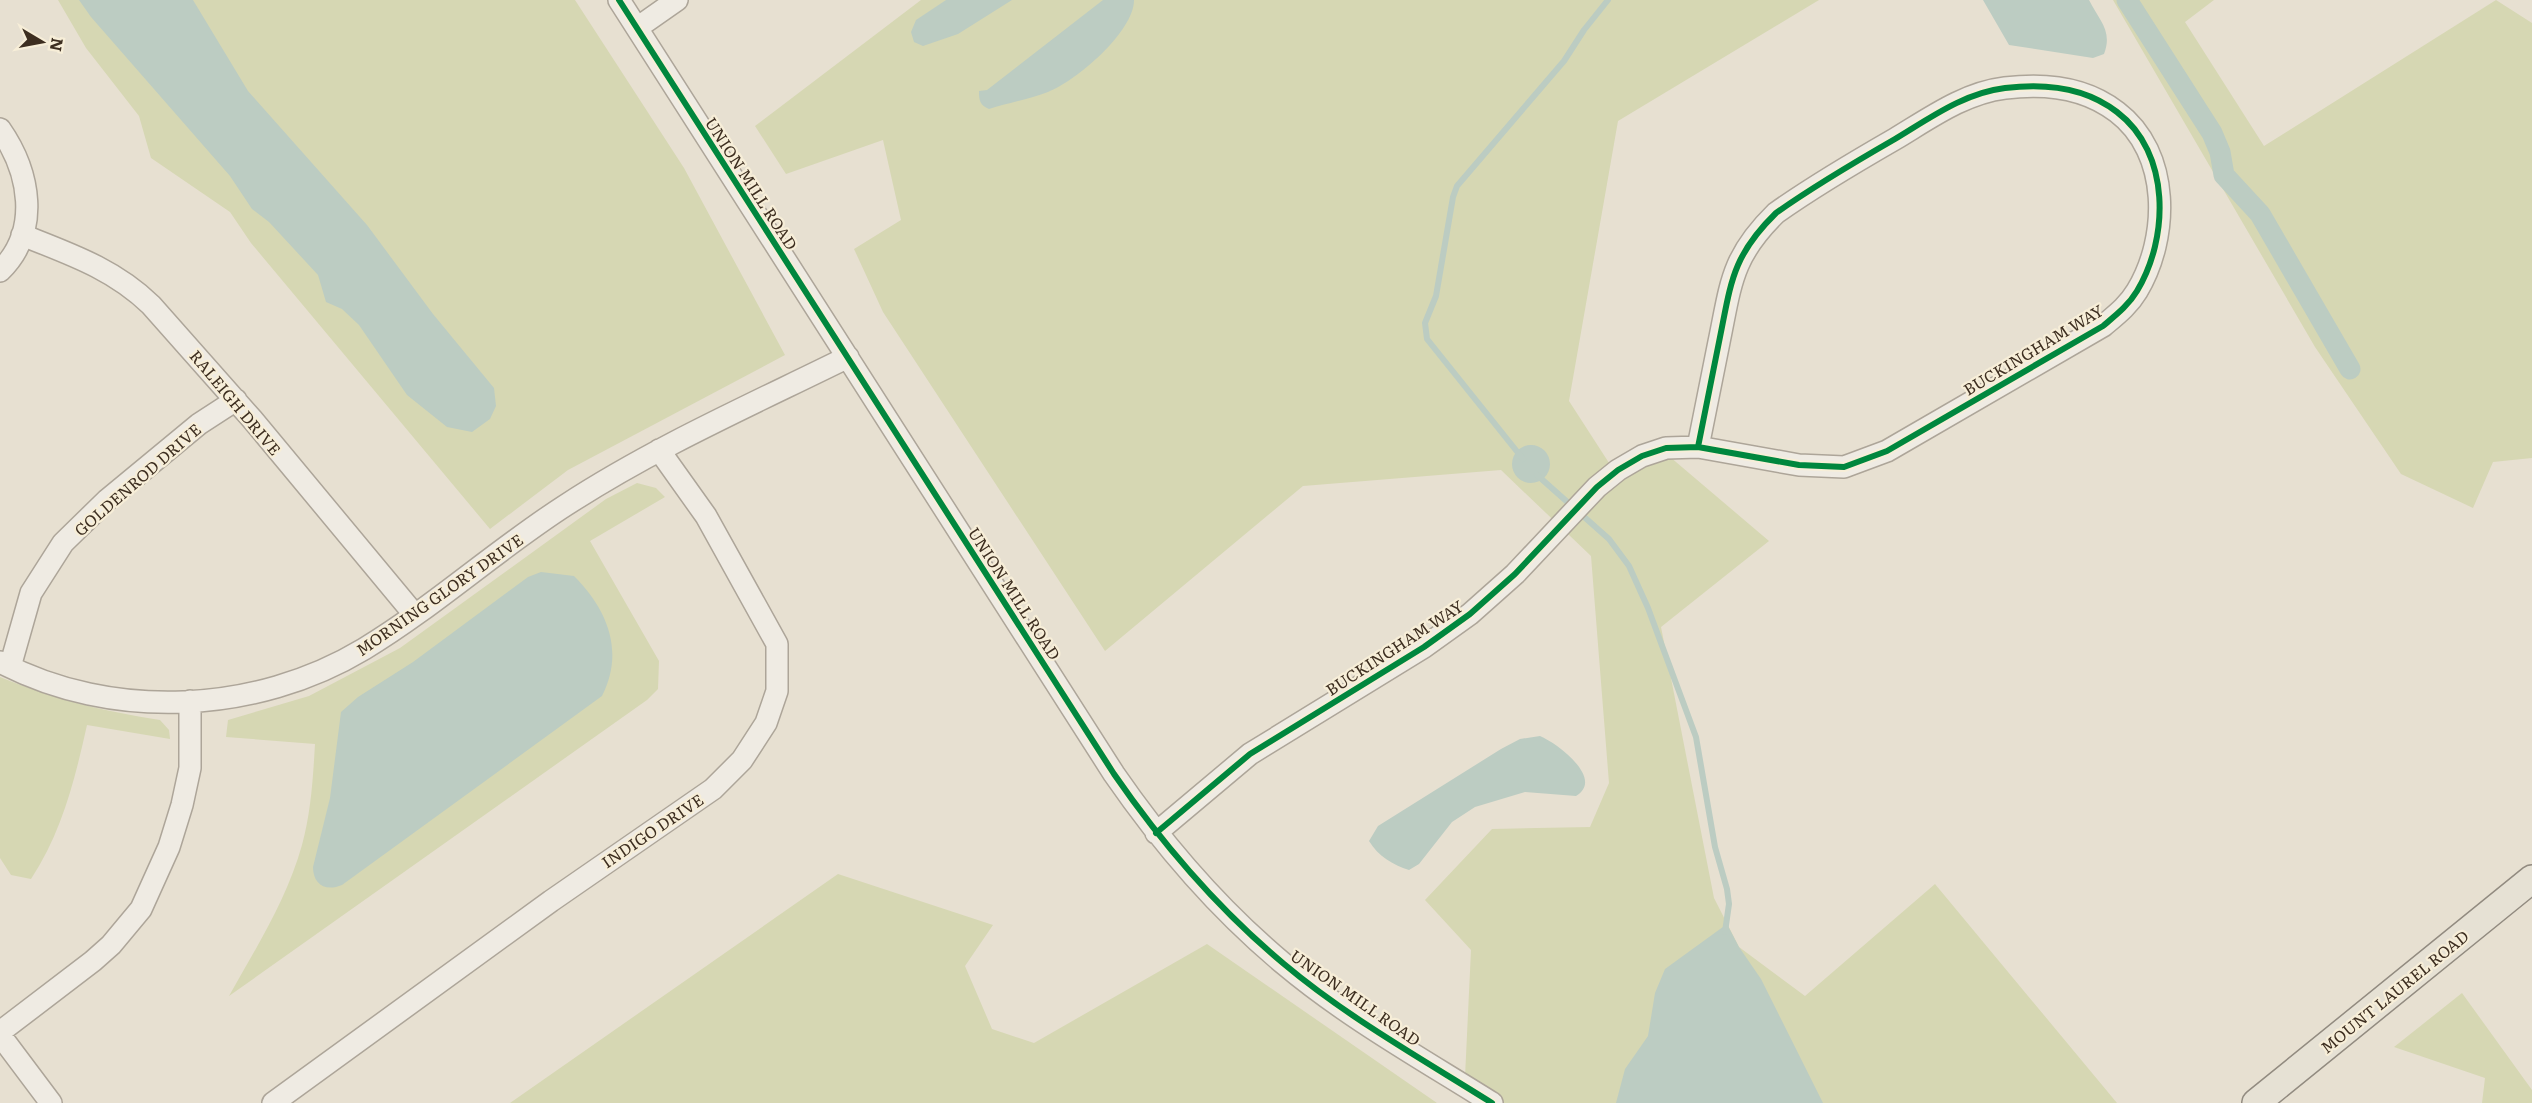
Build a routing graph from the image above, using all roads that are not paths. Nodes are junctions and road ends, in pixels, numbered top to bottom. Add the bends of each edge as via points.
1 (619, 0) edge
2 (677, 0) edge
3 (637, 28) junction
4 (0, 129) edge
5 (22, 235) junction
6 (0, 271) edge
7 (848, 357) junction
8 (236, 400) junction
9 (1698, 447) junction
10 (659, 450) junction
11 (414, 614) junction
12 (5, 664) edge
13 (190, 701) junction
14 (1156, 833) junction
15 (2532, 879) edge
16 (0, 1033) edge
17 (51, 1103) edge
18 (273, 1103) edge
19 (1492, 1103) edge
20 (2256, 1103) edge

1 - 3 street, UNION MILL ROAD
2 - 3 street
3 - 7 street, UNION MILL ROAD
4 - 5 street via 22,168 27,211
5 - 6 street
5 - 8 street, RALEIGH DRIVE via 98,266 134,289
7 - 10 street, MORNING GLORY DRIVE
7 - 14 street, UNION MILL ROAD via 1114,774
8 - 11 street, RALEIGH DRIVE
8 - 12 street, GOLDENROD DRIVE via 199,424 107,500 63,543 31,593
9 - 9 street, BUCKINGHAM WAY via 1735,269 1759,230 1776,213 1938,112 1981,93 2005,88 2055,86 2098,100 2119,113 2148,150 2156,173 2160,221 2148,270 2122,311 2103,326 1887,451 1844,467 1799,465
9 - 14 street, BUCKINGHAM WAY via 1666,448 1618,470 1470,614 1424,647 1250,754
10 - 11 street, MORNING GLORY DRIVE via 566,505
10 - 18 street, INDIGO DRIVE via 706,516 777,644 777,691 766,723 742,760 713,789 584,877
11 - 13 street, MORNING GLORY DRIVE via 363,649 314,673 264,690
12 - 13 street, MORNING GLORY DRIVE via 79,692 133,700
13 - 16 street via 190,768 182,805 165,857 141,909 93,961
14 - 19 street, UNION MILL ROAD via 1221,907 1285,965 1339,1005
15 - 20 main road, MOUNT LAUREL ROAD
16 - 17 street

